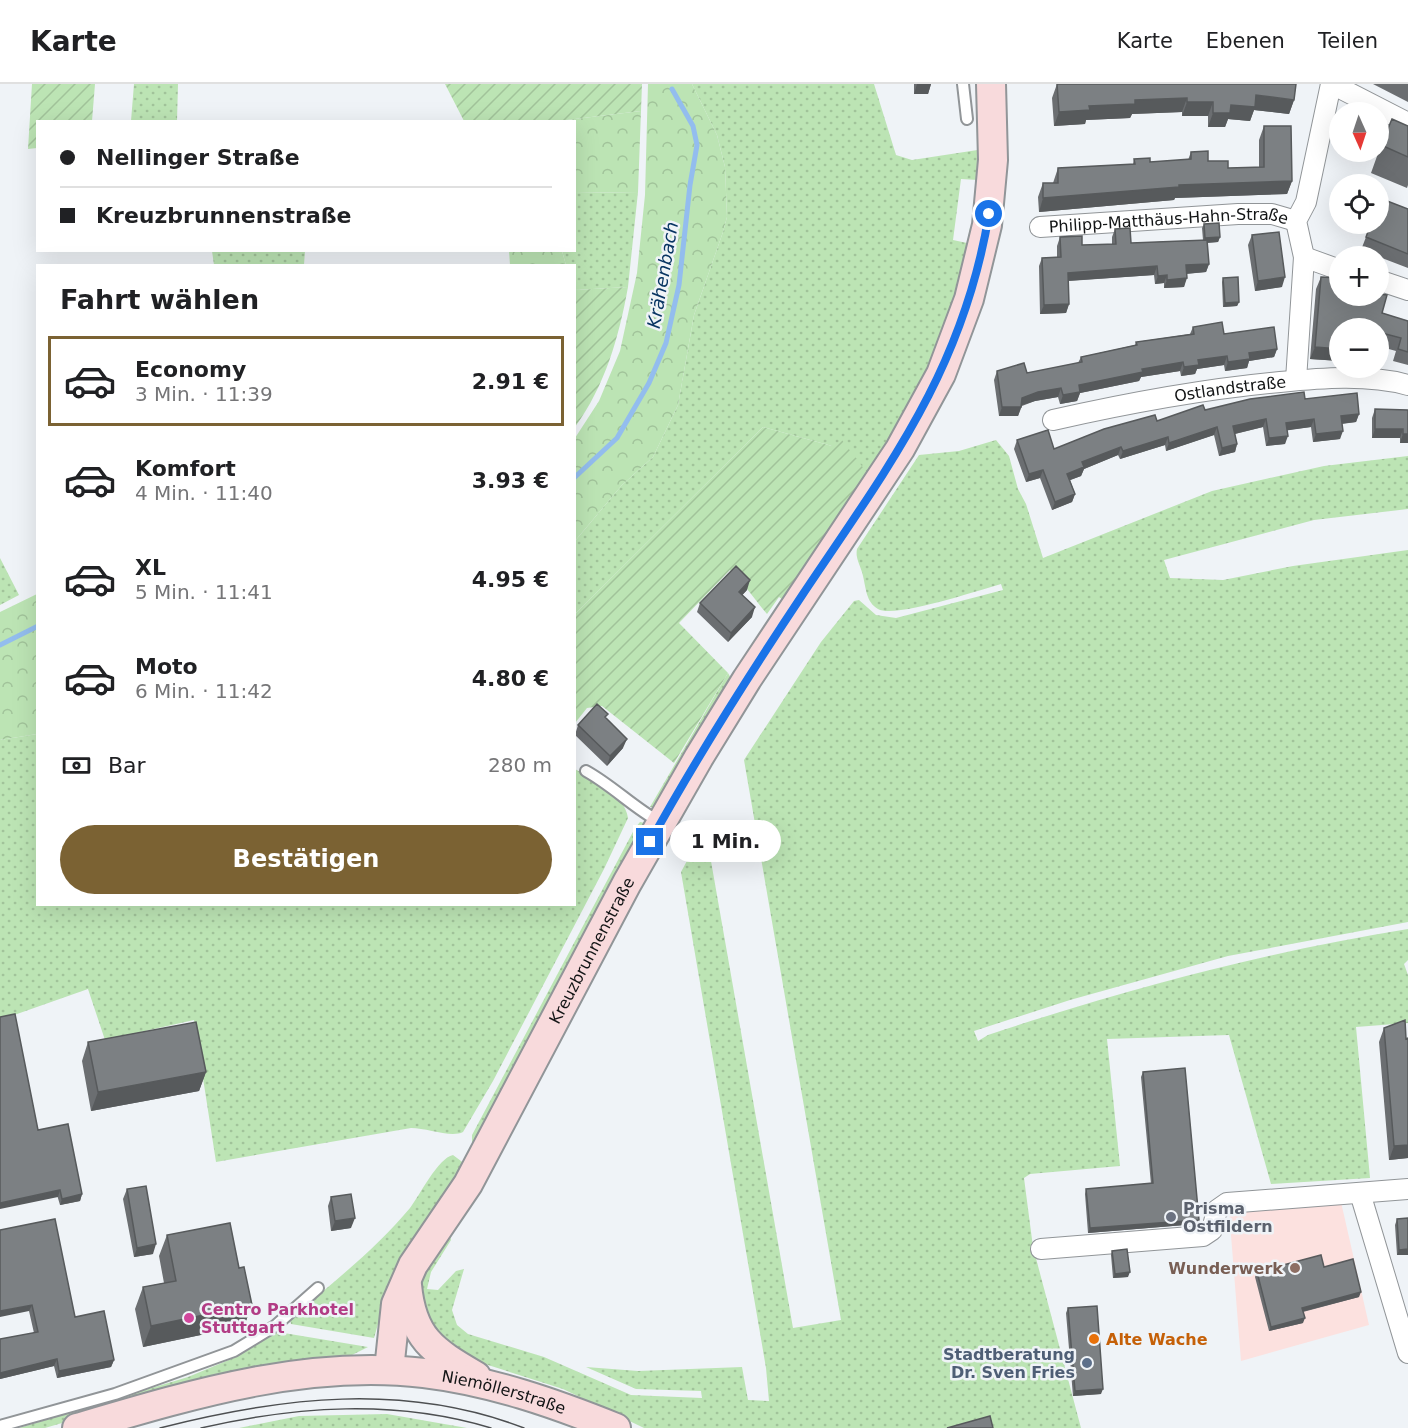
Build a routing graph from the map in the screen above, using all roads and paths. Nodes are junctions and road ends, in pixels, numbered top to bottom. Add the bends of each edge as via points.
1 (963, 84) edge
2 (991, 84) edge
3 (1332, 84) edge
4 (967, 119) dead end
5 (1408, 123) edge
6 (1296, 221) junction
7 (1040, 227) dead end
8 (1304, 257) junction
9 (1329, 266) edge
10 (1389, 284) edge
11 (1408, 290) edge
12 (1296, 380) junction
13 (1408, 385) edge
14 (1053, 420) dead end
15 (586, 771) dead end
16 (661, 822) junction
17 (1408, 1189) edge
18 (1360, 1193) junction
19 (1041, 1249) dead end
20 (406, 1279) junction
21 (318, 1288) dead end
22 (1408, 1353) edge
23 (389, 1370) junction
24 (493, 1386) junction
25 (0, 1426) edge
26 (77, 1428) edge
27 (616, 1428) edge

1 - 4 lane
2 - 16 main road, Kreuzbrunnenstraße via 993,176 981,255 953,346 913,428 747,679
3 - 5 street
3 - 6 street via 1306,202
6 - 7 street, Philipp-Matthäus-Hahn-Straße via 1272,214 1238,214
6 - 8 street
8 - 9 street
8 - 12 street
10 - 11 street
12 - 13 street, Ostlandstraße via 1366,378
12 - 14 street, Ostlandstraße via 1193,392
15 - 16 lane
16 - 20 main road, Kreuzbrunnenstraße via 482,1159
17 - 18 street
18 - 19 street via 1227,1203 1217,1210 1212,1230 1197,1237
18 - 22 street
20 - 23 main road, Kreuzbrunnenstraße via 395,1312
20 - 24 main road via 411,1315 421,1335 441,1355
21 - 25 lane via 275,1326 234,1351 125,1390
23 - 24 main road, Niemöllerstraße
23 - 26 main road, Niemöllerstraße via 308,1373 252,1381
24 - 27 main road, Niemöllerstraße

